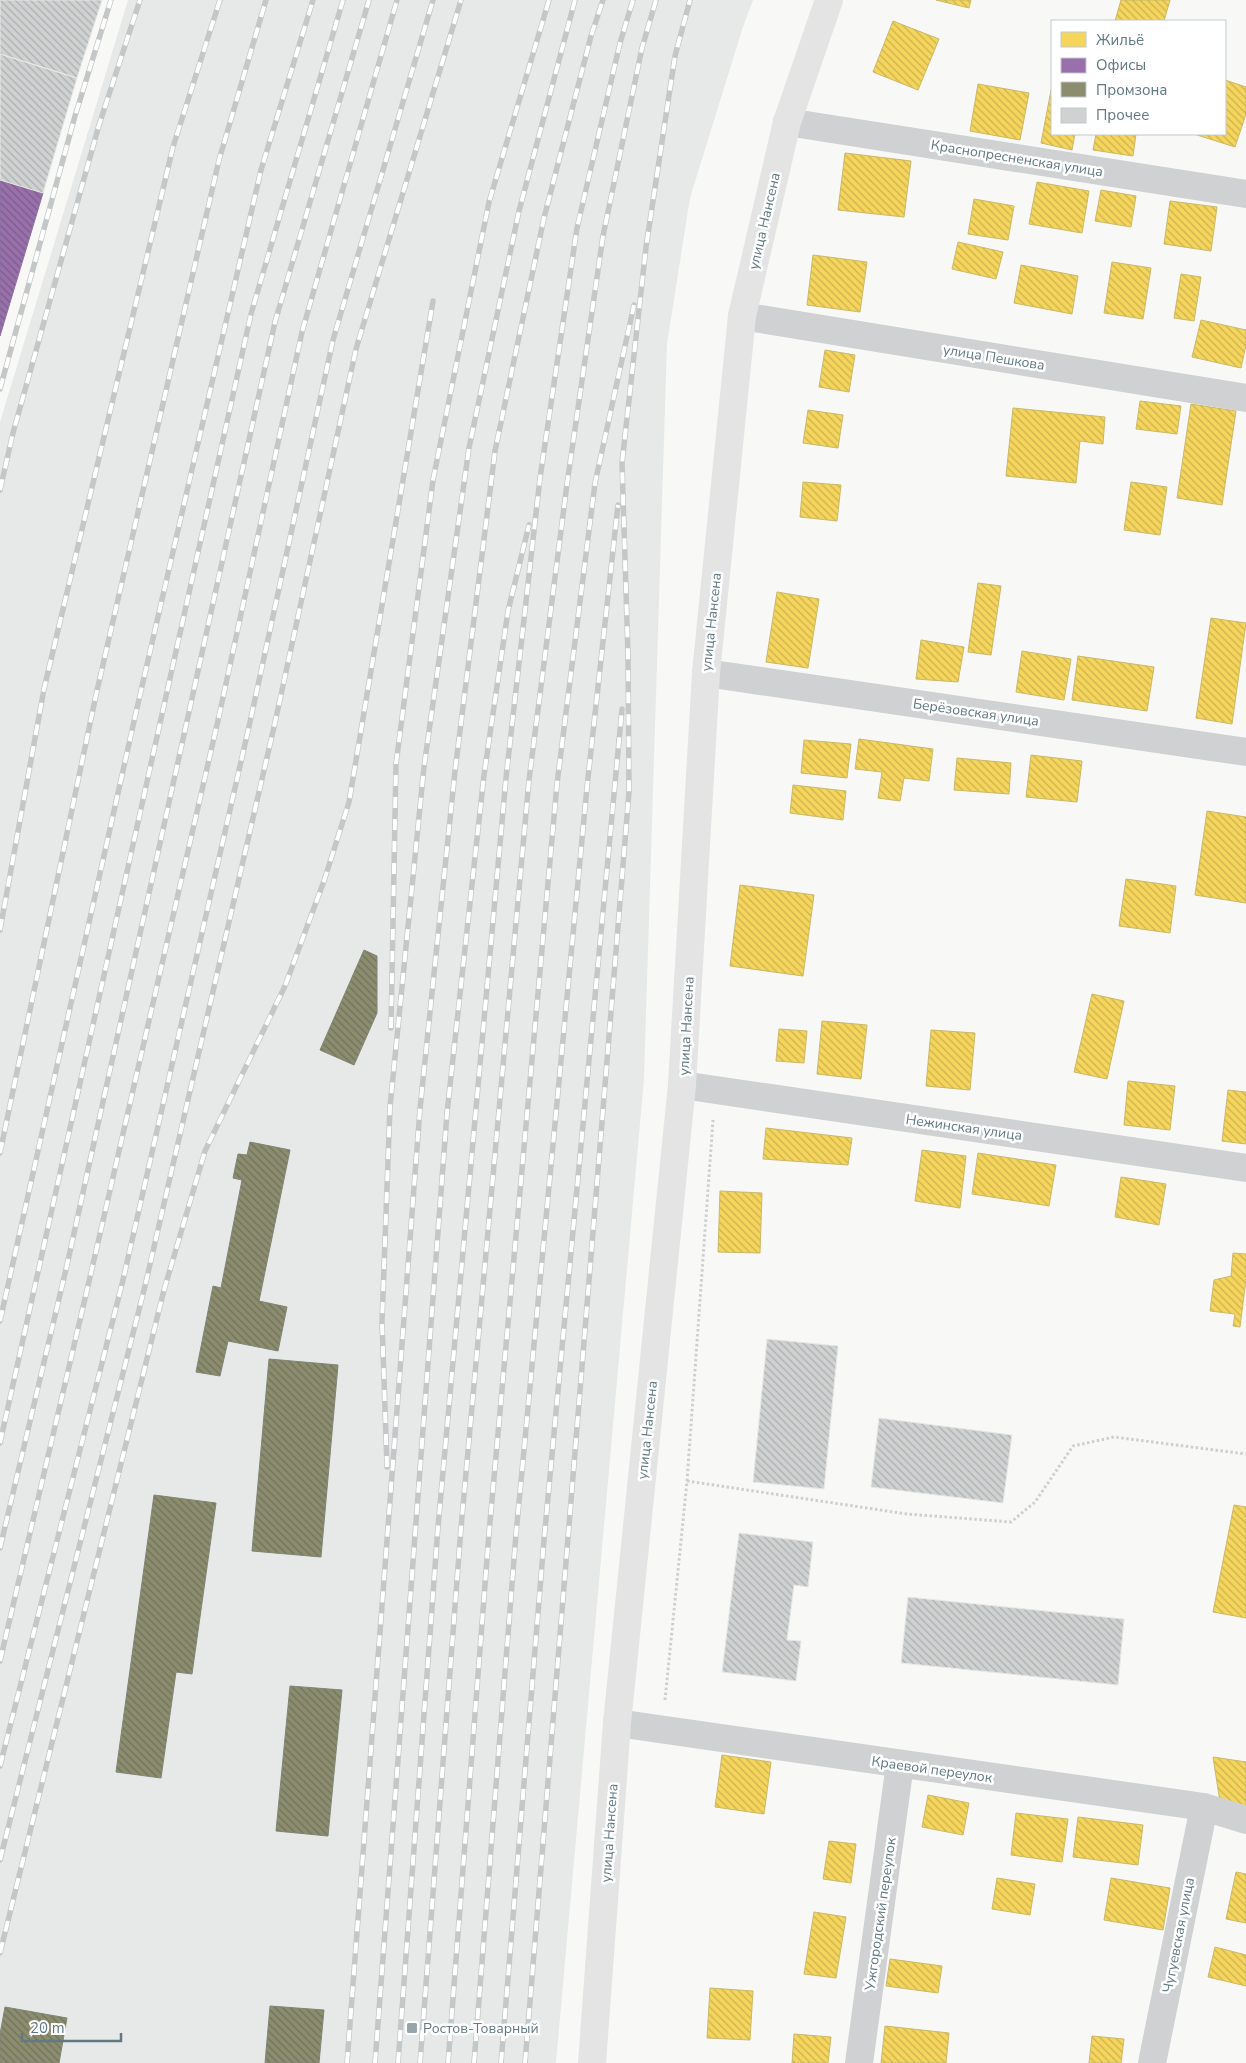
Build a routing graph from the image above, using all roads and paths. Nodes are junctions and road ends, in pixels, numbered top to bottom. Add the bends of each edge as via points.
1 (829, 0) edge
2 (787, 122) junction
3 (1246, 194) edge
4 (742, 316) junction
5 (1246, 398) edge
6 (706, 673) junction
7 (1246, 752) edge
8 (682, 1085) junction
9 (715, 1090) junction
10 (1246, 1168) edge
11 (1246, 1454) edge
12 (687, 1481) junction
13 (617, 1723) junction
14 (662, 1729) junction
15 (900, 1764) junction
16 (1204, 1807) junction
17 (1246, 1820) edge
18 (592, 2063) edge
19 (859, 2063) edge
20 (1152, 2063) edge

1 - 2 main road, улица Нансена
2 - 3 street, Краснопресненская улица
2 - 4 main road, улица Нансена
4 - 5 street, улица Пешкова
4 - 6 main road, улица Нансена
6 - 7 street, Берёзовская улица
6 - 8 main road, улица Нансена
8 - 9 street, Нежинская улица
8 - 13 main road, улица Нансена
9 - 10 street, Нежинская улица
9 - 12 path
11 - 12 path via 1114,1436 1073,1446 1035,1502 1011,1522 908,1514
12 - 14 path
13 - 14 street, Краевой переулок
13 - 18 main road, улица Нансена
14 - 15 street, Краевой переулок
15 - 16 street, Краевой переулок
15 - 19 street, Ужгородский переулок
16 - 17 street, Краевой переулок
16 - 20 street, Чугуевская улица

